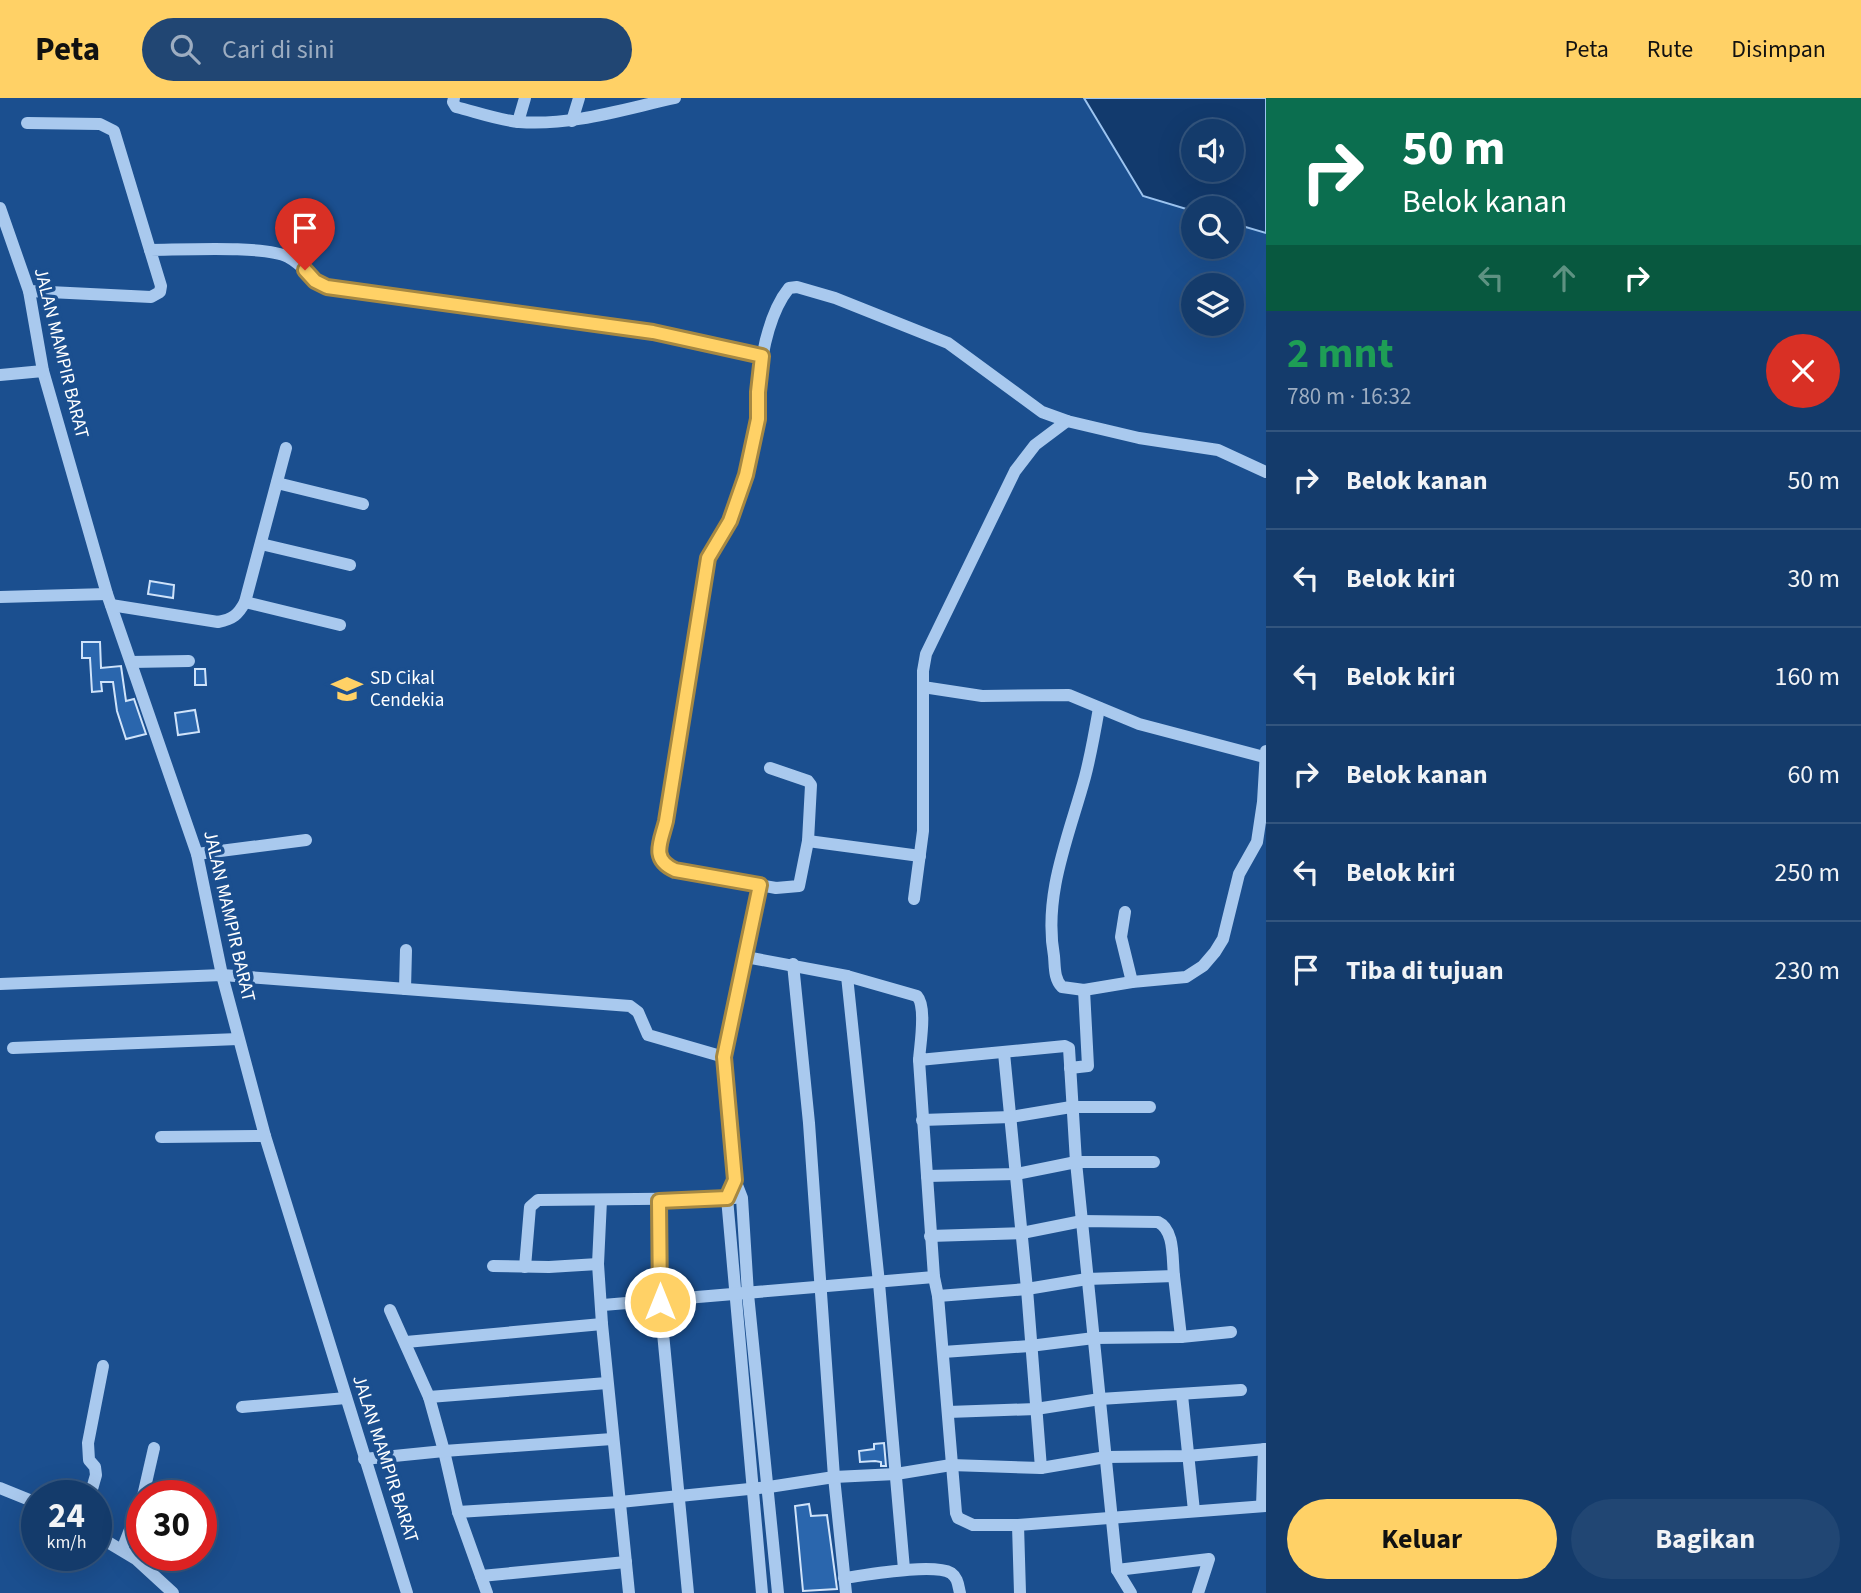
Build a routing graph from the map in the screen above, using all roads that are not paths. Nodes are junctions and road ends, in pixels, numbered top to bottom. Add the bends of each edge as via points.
1 (454, 98) edge
2 (525, 98) edge
3 (579, 98) edge
4 (675, 98) edge
5 (626, 104) edge
6 (572, 121) junction
7 (517, 122) junction
8 (27, 123) dead end
9 (0, 208) edge
10 (150, 250) junction
11 (29, 290) junction
12 (762, 356) junction
13 (43, 371) junction
14 (0, 375) edge
15 (1067, 421) junction
16 (286, 448) dead end
17 (1266, 472) edge
18 (277, 483) junction
19 (363, 504) dead end
20 (261, 544) junction
21 (350, 565) dead end
22 (0, 597) edge
23 (109, 599) junction
24 (245, 602) junction
25 (340, 625) dead end
26 (188, 661) dead end
27 (131, 662) junction
28 (923, 687) junction
29 (1099, 708) junction
30 (1265, 754) edge
31 (770, 768) dead end
32 (306, 840) dead end
33 (808, 841) junction
34 (197, 855) junction
35 (920, 856) junction
36 (760, 885) junction
37 (914, 899) dead end
38 (1125, 912) dead end
39 (406, 950) dead end
40 (746, 957) junction
41 (793, 964) junction
42 (222, 975) junction
43 (847, 976) junction
44 (1132, 982) junction
45 (0, 984) edge
46 (405, 989) junction
47 (1084, 990) junction
48 (239, 1039) junction
49 (13, 1048) dead end
50 (1004, 1052) junction
51 (724, 1057) junction
52 (919, 1060) junction
53 (1070, 1068) junction
54 (1071, 1107) junction
55 (1150, 1107) dead end
56 (1011, 1118) junction
57 (922, 1120) junction
58 (265, 1136) junction
59 (161, 1138) dead end
60 (1154, 1162) dead end
61 (1076, 1163) junction
62 (1016, 1174) junction
63 (927, 1176) junction
64 (735, 1180) junction
65 (727, 1198) junction
66 (742, 1198) junction
67 (601, 1200) junction
68 (659, 1201) junction
69 (1082, 1221) junction
70 (1022, 1233) junction
71 (930, 1236) junction
72 (598, 1264) junction
73 (493, 1266) dead end
74 (525, 1267) junction
75 (1174, 1276) junction
76 (934, 1277) junction
77 (1087, 1279) junction
78 (879, 1283) junction
79 (819, 1288) junction
80 (1027, 1289) junction
81 (742, 1295) junction
82 (939, 1296) junction
83 (660, 1302) junction
84 (603, 1306) junction
85 (390, 1310) dead end
86 (602, 1324) junction
87 (1231, 1332) dead end
88 (1181, 1337) junction
89 (1094, 1338) junction
90 (406, 1342) junction
91 (1030, 1346) junction
92 (943, 1352) junction
93 (103, 1366) dead end
94 (607, 1382) junction
95 (1241, 1390) dead end
96 (1182, 1395) junction
97 (429, 1397) junction
98 (345, 1398) junction
99 (1100, 1399) junction
100 (242, 1407) dead end
101 (1036, 1409) junction
102 (948, 1412) junction
103 (612, 1439) junction
104 (154, 1448) dead end
105 (1265, 1449) edge
106 (444, 1451) junction
107 (1187, 1456) junction
108 (1106, 1458) junction
109 (364, 1459) junction
110 (951, 1465) junction
111 (1041, 1468) junction
112 (896, 1474) junction
113 (834, 1477) junction
114 (95, 1480) edge
115 (146, 1480) edge
116 (0, 1488) edge
117 (752, 1488) junction
118 (769, 1488) junction
119 (679, 1496) junction
120 (21, 1497) edge
121 (620, 1502) junction
122 (1264, 1506) edge
123 (1194, 1511) junction
124 (457, 1512) junction
125 (1111, 1516) junction
126 (1018, 1525) junction
127 (126, 1540) edge
128 (112, 1544) edge
129 (122, 1550) junction
130 (626, 1562) junction
131 (904, 1569) junction
132 (1117, 1570) junction
133 (481, 1576) junction
134 (844, 1578) junction
135 (173, 1593) edge
136 (407, 1593) edge
137 (487, 1593) edge
138 (629, 1593) edge
139 (688, 1593) edge
140 (762, 1593) edge
141 (778, 1593) edge
142 (846, 1593) edge
143 (960, 1593) edge
144 (1020, 1593) edge
145 (1131, 1593) edge
146 (1198, 1593) edge

1 - 7 street via 456,107
2 - 7 street
3 - 6 street
4 - 5 street
5 - 6 street
6 - 7 street
8 - 10 street via 100,124 114,131
9 - 11 street, JALAN MAMPIR BARAT
10 - 11 street via 161,286 151,297
10 - 12 street via 264,250 289,257 327,287 653,332
11 - 13 street, JALAN MAMPIR BARAT
12 - 15 street via 778,304 789,288 797,287 948,343 1042,412
12 - 36 street via 758,419 746,475 730,521 708,558 659,857 675,870
13 - 14 street
13 - 23 street, JALAN MAMPIR BARAT
15 - 17 street via 1218,450
15 - 28 street via 1035,444 1015,471 926,653
16 - 18 street
18 - 19 street
18 - 20 street
20 - 21 street
20 - 24 street
22 - 23 street
23 - 24 street via 218,622 231,620
23 - 27 street, JALAN MAMPIR BARAT
24 - 25 street
26 - 27 street
27 - 34 street, JALAN MAMPIR BARAT
28 - 29 street via 982,696 1069,695
28 - 35 street
29 - 30 street via 1139,724
29 - 47 street via 1051,901 1050,939 1057,980 1062,987
30 - 44 street via 1256,842 1239,874 1219,946 1203,966 1186,977
31 - 33 street via 811,785
32 - 34 street
33 - 35 street
33 - 36 street via 799,887
34 - 42 street, JALAN MAMPIR BARAT
35 - 37 street
36 - 40 street
38 - 44 street via 1121,937
39 - 46 street
40 - 41 street
40 - 51 street
41 - 43 street
41 - 79 street
42 - 45 street
42 - 46 street
42 - 48 street, JALAN MAMPIR BARAT
43 - 52 street via 921,999
43 - 78 street
44 - 47 street
46 - 51 street via 630,1006 638,1012 648,1035
47 - 53 street via 1088,1066
48 - 49 street
48 - 58 street, JALAN MAMPIR BARAT
50 - 52 street
50 - 53 street via 1065,1046
50 - 56 street
51 - 64 street
52 - 57 street
53 - 54 street
54 - 55 street
54 - 56 street
54 - 61 street
56 - 57 street
56 - 62 street
57 - 63 street
58 - 59 street
58 - 98 street, JALAN MAMPIR BARAT
60 - 61 street
61 - 62 street
61 - 69 street
62 - 63 street
62 - 70 street
63 - 71 street
64 - 65 street
64 - 66 street
65 - 66 street
65 - 68 street
65 - 81 street
66 - 81 street
67 - 68 street
67 - 72 street
67 - 74 street via 533,1202
68 - 83 street
69 - 70 street
69 - 75 street via 1165,1225
69 - 77 street
70 - 71 street
70 - 80 street
71 - 76 street
72 - 74 street
72 - 84 street
73 - 74 street
75 - 77 street
75 - 88 street
76 - 78 street
76 - 82 street
77 - 80 street
77 - 89 street
78 - 79 street
78 - 112 street
79 - 81 street
79 - 113 street
80 - 82 street
80 - 91 street
81 - 83 street
81 - 117 street
81 - 118 street
82 - 92 street
83 - 84 street
83 - 119 street
84 - 86 street
85 - 90 street
86 - 90 street
86 - 94 street
87 - 88 street
88 - 89 street
89 - 91 street
89 - 99 street
90 - 97 street
91 - 92 street
91 - 101 street
92 - 102 street
93 - 114 street via 88,1443
94 - 97 street
94 - 103 street
95 - 96 street
96 - 99 street
96 - 107 street
97 - 106 street
98 - 100 street
98 - 109 street, JALAN MAMPIR BARAT
99 - 101 street
99 - 108 street
101 - 102 street
101 - 111 street
102 - 110 street
103 - 106 street
103 - 121 street
104 - 115 street
105 - 107 street
105 - 122 street
106 - 109 street
106 - 124 street
107 - 108 street
107 - 123 street
108 - 111 street
108 - 125 street
109 - 136 street, JALAN MAMPIR BARAT
110 - 111 street
110 - 112 street
110 - 126 street via 958,1518 973,1525
112 - 113 street
112 - 131 street
113 - 118 street
113 - 134 street
116 - 120 street
117 - 118 street
117 - 119 street
117 - 140 street
118 - 141 street
119 - 121 street
119 - 139 street
121 - 124 street
121 - 130 street
122 - 123 street
123 - 125 street
124 - 133 street
125 - 126 street
125 - 132 street
126 - 144 street
127 - 129 street
128 - 129 street
129 - 135 street
130 - 133 street
130 - 138 street
131 - 134 street
131 - 143 street via 948,1572 957,1579
132 - 145 street
132 - 146 street via 1209,1559
133 - 137 street
134 - 142 street

